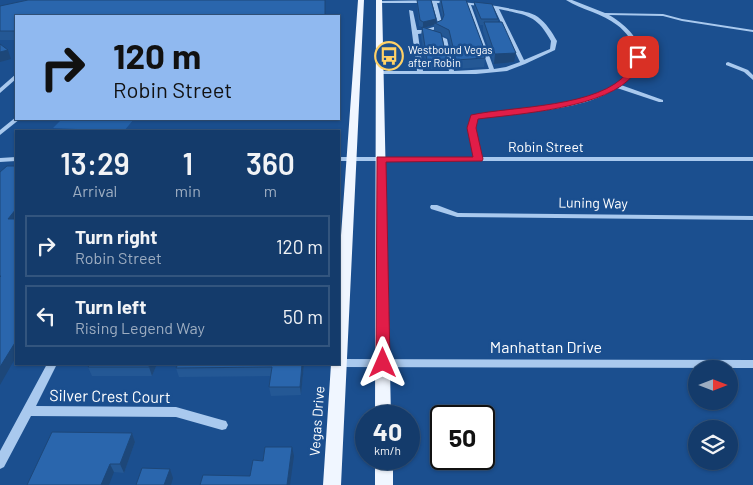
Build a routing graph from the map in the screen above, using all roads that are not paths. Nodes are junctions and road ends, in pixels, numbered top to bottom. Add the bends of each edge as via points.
1 (361, 0) edge
2 (568, 0) edge
3 (379, 1) edge
4 (434, 2) junction
5 (468, 3) junction
6 (496, 6) junction
7 (412, 11) dead end
8 (607, 14) junction
9 (477, 28) junction
10 (487, 28) edge
11 (496, 28) edge
12 (506, 28) junction
13 (753, 31) edge
14 (415, 32) junction
15 (423, 32) junction
16 (369, 36) junction
17 (522, 63) junction
18 (728, 64) dead end
19 (492, 70) junction
20 (452, 72) junction
21 (380, 73) junction
22 (420, 73) junction
23 (15, 77) edge
24 (753, 78) edge
25 (616, 86) junction
26 (0, 91) edge
27 (661, 101) dead end
28 (16, 120) edge
29 (1, 131) edge
30 (15, 159) edge
31 (340, 159) edge
32 (352, 159) junction
33 (381, 159) junction
34 (479, 159) junction
35 (753, 159) edge
36 (0, 160) edge
37 (434, 207) dead end
38 (753, 218) edge
39 (340, 363) edge
40 (383, 363) junction
41 (753, 364) edge
42 (51, 365) edge
43 (340, 365) edge
44 (383, 405) edge
45 (27, 411) junction
46 (222, 425) dead end
47 (0, 463) edge
48 (384, 470) edge
49 (332, 485) edge
50 (384, 485) edge

1 - 16 main road, Vegas Drive
2 - 8 street
3 - 4 street
3 - 16 main road, Vegas Drive
4 - 5 street
4 - 15 street via 439,27
5 - 6 street
5 - 9 street
6 - 12 street
6 - 17 street via 534,17 548,29 554,40 552,50
7 - 14 street
8 - 13 street via 663,15
8 - 25 street via 636,43 638,57 631,73
9 - 10 street
9 - 19 street
11 - 12 street
12 - 17 street
14 - 15 street
14 - 22 street
15 - 20 street via 444,39
16 - 21 main road, Vegas Drive
16 - 32 main road, Vegas Drive
17 - 19 street
18 - 24 street via 746,71
19 - 20 street
20 - 22 street
21 - 22 street
21 - 33 main road, Vegas Drive
23 - 26 street
25 - 27 street
25 - 34 street via 564,105 474,117 471,128
28 - 29 street
30 - 36 street
31 - 32 street, Robin Street
32 - 33 street, Robin Street
32 - 39 main road, Vegas Drive
33 - 34 street, Robin Street
33 - 40 main road, Vegas Drive
34 - 35 street, Robin Street
37 - 38 street, Luning Way via 457,215
39 - 40 street, Manhattan Drive
40 - 41 street, Manhattan Drive
40 - 44 main road, Vegas Drive
42 - 45 street
43 - 49 main road, Vegas Drive
45 - 46 street, Silver Crest Court via 176,412
45 - 47 street
48 - 50 main road

